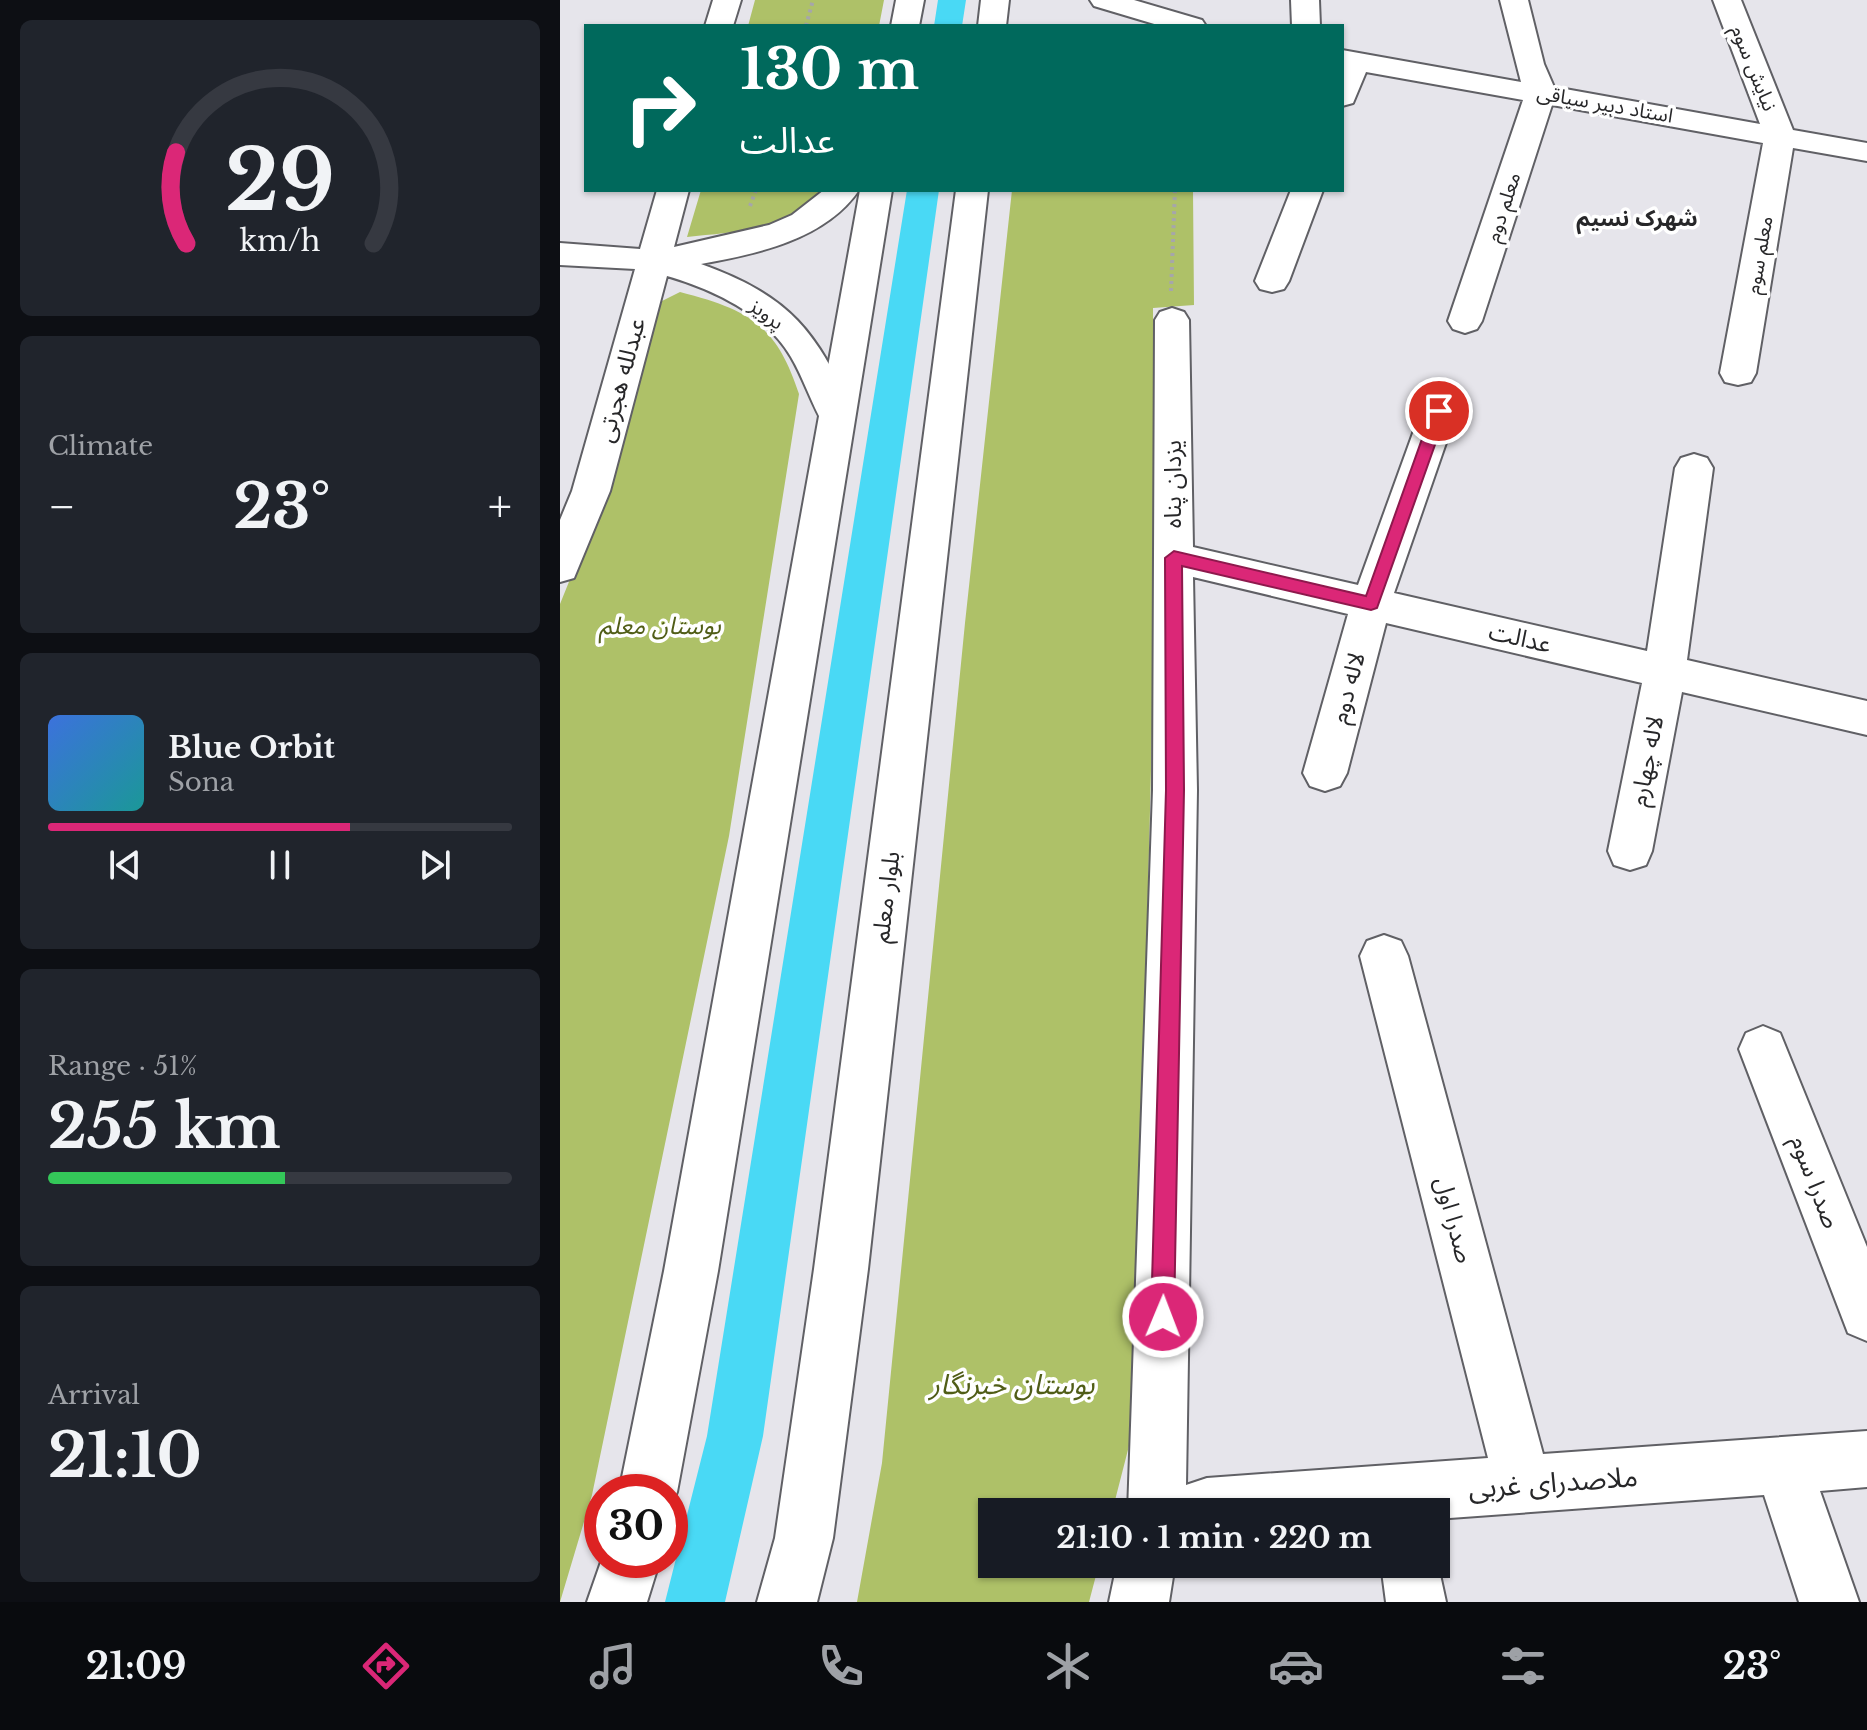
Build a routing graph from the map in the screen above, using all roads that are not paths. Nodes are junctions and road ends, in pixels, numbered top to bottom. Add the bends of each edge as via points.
1 (727, 0) edge
2 (910, 0) edge
3 (995, 0) edge
4 (1104, 0) edge
5 (1305, 0) edge
6 (1514, 0) edge
7 (1727, 0) edge
8 (720, 24) edge
9 (905, 24) edge
10 (992, 24) edge
11 (1185, 24) edge
12 (1306, 24) edge
13 (1349, 60) edge
14 (1344, 86) edge
15 (1541, 93) junction
16 (1780, 136) junction
17 (1867, 152) edge
18 (672, 192) edge
19 (841, 192) edge
20 (876, 192) edge
21 (972, 192) edge
22 (1306, 192) edge
23 (560, 254) edge
24 (652, 261) junction
25 (1272, 281) dead end
26 (1172, 320) road end
27 (1465, 321) dead end
28 (1738, 373) dead end
29 (1439, 411) dead end
30 (837, 416) junction
31 (1694, 468) dead end
32 (1174, 558) junction
33 (560, 567) edge
34 (1371, 603) junction
35 (1665, 671) junction
36 (1867, 718) edge
37 (1325, 773) dead end
38 (1630, 851) dead end
39 (1384, 956) dead end
40 (1763, 1049) dead end
41 (1867, 1314) edge
42 (1867, 1459) edge
43 (1783, 1466) junction
44 (652, 1474) edge
45 (1523, 1484) junction
46 (1157, 1498) edge
47 (1427, 1498) edge
48 (625, 1578) edge
49 (1143, 1578) edge
50 (1412, 1578) edge
51 (617, 1602) edge
52 (787, 1602) edge
53 (1139, 1602) edge
54 (1416, 1602) edge
55 (1829, 1602) edge

1 - 8 street
2 - 9 street
3 - 10 street
4 - 11 street
5 - 12 street
6 - 15 street
7 - 16 street, نیایش سوم
13 - 14 street
13 - 15 street, استاد دبیر سیاقی
15 - 16 street, استاد دبیر سیاقی
15 - 27 street, معلم دوم
16 - 17 street, استاد دبیر سیاقی
16 - 28 street, معلم سوم
18 - 24 street, عبدلله هجرتی
19 - 24 street, پرویز via 808,222 776,237
20 - 30 street
21 - 52 street, بلوار معلم via 841,1269 804,1538
22 - 25 street
23 - 24 street, پرویز
24 - 30 street, پرویز via 746,297 786,326 812,362
24 - 33 street, عبدلله هجرتی via 591,491
26 - 32 street, یزدان پناه
29 - 34 street, لاله دوم
30 - 44 street
31 - 35 street, لاله چهارم
32 - 34 street, عدالت
32 - 46 street, یزدان پناه via 1175,790
34 - 35 street, عدالت
34 - 37 street, لاله دوم
35 - 36 street, عدالت
35 - 38 street, لاله چهارم
39 - 45 street, صدرا اول
40 - 41 street, صدرا سوم
42 - 43 street, ملاصدرای غربی
43 - 45 street, ملاصدرای غربی
43 - 55 street
45 - 47 street, ملاصدرای غربی
48 - 51 street
49 - 53 street
50 - 54 street

